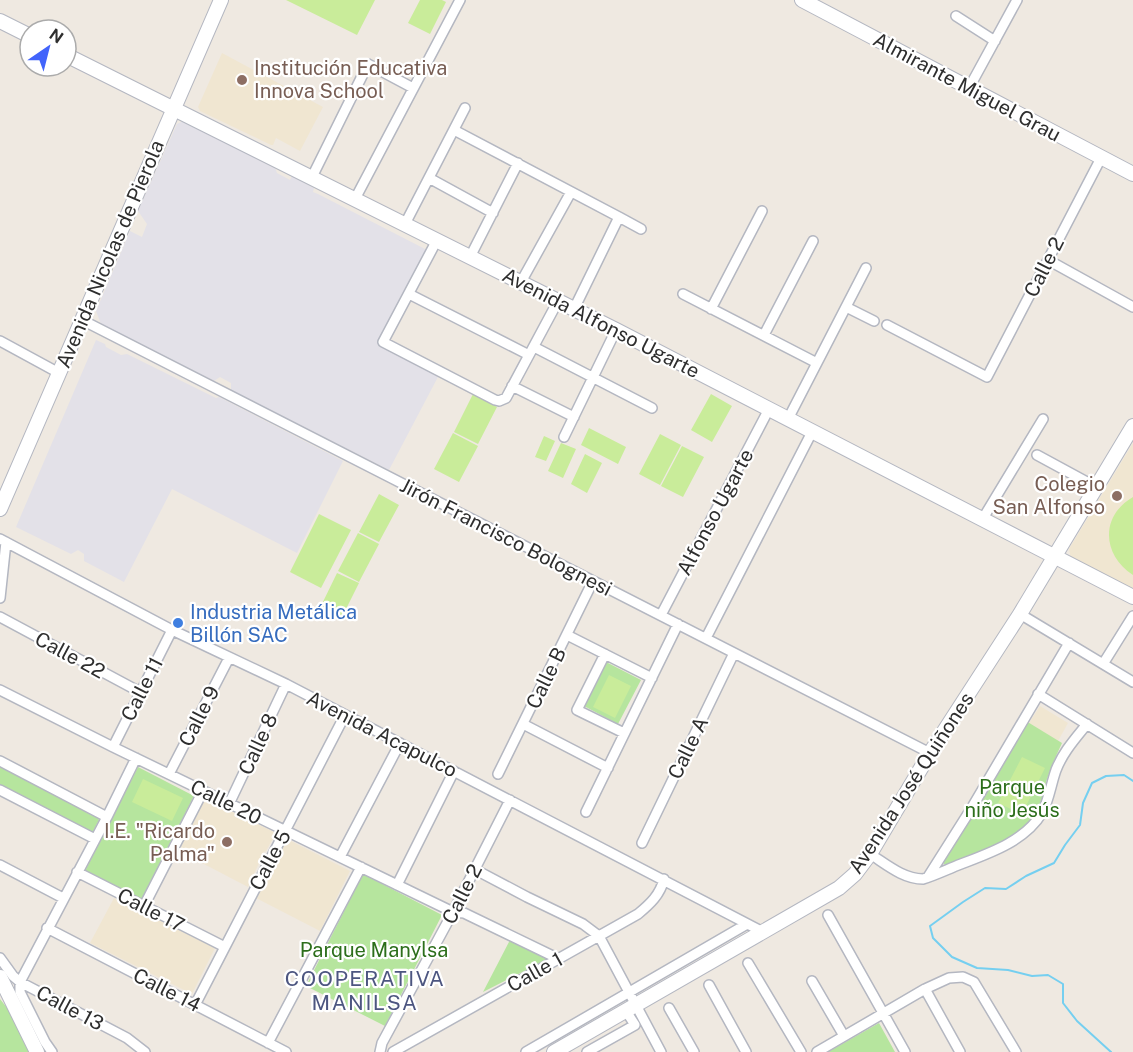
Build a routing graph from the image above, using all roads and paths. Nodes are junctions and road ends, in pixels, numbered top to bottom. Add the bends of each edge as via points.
1 (221, 0) edge
2 (460, 0) edge
3 (802, 0) edge
4 (1017, 0) edge
5 (956, 16) dead end
6 (0, 21) edge
7 (18, 30) edge
8 (995, 41) junction
9 (78, 61) edge
10 (413, 88) junction
11 (969, 88) junction
12 (465, 108) dead end
13 (173, 109) junction
14 (454, 130) junction
15 (1101, 158) junction
16 (518, 163) junction
17 (1133, 174) edge
18 (312, 177) junction
19 (429, 178) junction
20 (571, 192) junction
21 (355, 199) junction
22 (762, 211) dead end
23 (493, 213) junction
24 (619, 217) junction
25 (405, 224) junction
26 (641, 229) dead end
27 (437, 240) junction
28 (813, 241) dead end
29 (470, 257) junction
30 (1048, 260) junction
31 (866, 268) dead end
32 (521, 282) junction
33 (409, 294) junction
34 (683, 294) dead end
35 (558, 301) junction
36 (846, 307) junction
37 (1133, 307) edge
38 (573, 309) junction
39 (711, 309) junction
40 (82, 320) junction
41 (874, 321) dead end
42 (887, 325) dead end
43 (616, 330) junction
44 (764, 335) junction
45 (0, 341) edge
46 (531, 351) junction
47 (817, 363) junction
48 (59, 373) junction
49 (593, 378) junction
50 (512, 386) junction
51 (652, 408) dead end
52 (769, 410) junction
53 (574, 417) junction
54 (788, 419) junction
55 (1043, 419) dead end
56 (1133, 426) edge
57 (812, 432) junction
58 (564, 437) dead end
59 (1037, 455) dead end
60 (1096, 487) junction
61 (0, 509) edge
62 (982, 520) junction
63 (3, 540) edge
64 (1054, 558) junction
65 (593, 581) junction
66 (1133, 597) edge
67 (0, 598) edge
68 (1020, 614) junction
69 (661, 615) junction
70 (1133, 616) edge
71 (0, 617) edge
72 (678, 624) junction
73 (172, 630) junction
74 (567, 635) junction
75 (706, 638) junction
76 (1069, 643) junction
77 (734, 652) junction
78 (605, 654) junction
79 (229, 658) junction
80 (1103, 664) junction
81 (652, 678) junction
82 (1133, 682) edge
83 (286, 684) junction
84 (0, 690) edge
85 (140, 692) junction
86 (1038, 694) junction
87 (345, 715) junction
88 (523, 724) junction
89 (1086, 724) junction
90 (624, 734) junction
91 (400, 743) junction
92 (113, 747) junction
93 (930, 753) junction
94 (1133, 753) edge
95 (136, 758) junction
96 (0, 762) edge
97 (608, 768) junction
98 (454, 771) junction
99 (169, 774) junction
100 (498, 774) dead end
101 (0, 790) edge
102 (203, 791) junction
103 (510, 800) junction
104 (229, 804) junction
105 (586, 812) dead end
106 (107, 817) junction
107 (286, 831) junction
108 (95, 839) junction
109 (642, 843) dead end
110 (870, 854) junction
111 (340, 857) junction
112 (0, 865) edge
113 (361, 867) junction
114 (474, 869) junction
115 (76, 872) junction
116 (928, 877) junction
117 (664, 879) junction
118 (397, 885) junction
119 (63, 898) junction
120 (144, 906) junction
121 (453, 912) junction
122 (828, 915) dead end
123 (747, 924) junction
124 (47, 928) junction
125 (763, 932) junction
126 (599, 936) junction
127 (225, 946) junction
128 (0, 958) edge
129 (559, 959) junction
130 (748, 963) dead end
131 (0, 977) edge
132 (812, 981) dead end
133 (20, 982) junction
134 (709, 985) dead end
135 (925, 989) junction
136 (628, 992) junction
137 (46, 996) junction
138 (195, 1005) junction
139 (669, 1008) dead end
140 (631, 1009) junction
141 (884, 1014) junction
142 (31, 1015) junction
143 (389, 1031) junction
144 (844, 1036) junction
145 (268, 1043) junction
146 (397, 1050) edge
147 (37, 1052) edge
148 (52, 1052) edge
149 (145, 1052) edge
150 (286, 1052) edge
151 (380, 1052) edge
152 (526, 1052) edge
153 (554, 1052) edge
154 (587, 1052) edge
155 (661, 1052) edge
156 (694, 1052) edge
157 (746, 1052) edge
158 (801, 1052) edge
159 (817, 1052) edge
160 (905, 1052) edge
161 (960, 1052) edge
162 (1016, 1052) edge

1 - 13 street, Avenida Nicolas de Pierola
2 - 10 street
3 - 11 street, Almirante Miguel Grau
4 - 8 street
5 - 8 street
6 - 7 street
8 - 11 street
9 - 13 street, Avenida Alfonso Ugarte
10 - 18 street via 368,64
10 - 21 street
11 - 15 street, Almirante Miguel Grau
12 - 14 street
13 - 18 street, Avenida Alfonso Ugarte
13 - 40 street, Avenida Nicolas de Pierola
14 - 16 street
14 - 19 street
15 - 17 street, Almirante Miguel Grau
15 - 30 street, Calle 2
16 - 20 street
16 - 23 street
18 - 21 street, Avenida Alfonso Ugarte
19 - 23 street
19 - 25 street
20 - 24 street
20 - 32 street
21 - 25 street, Avenida Alfonso Ugarte
22 - 39 street
23 - 29 street
24 - 26 street
24 - 38 street
25 - 27 street, Avenida Alfonso Ugarte
27 - 29 street, Avenida Alfonso Ugarte
27 - 33 street
28 - 44 street
29 - 32 street, Avenida Alfonso Ugarte
30 - 37 street
30 - 42 street, Calle 2 via 987,377
31 - 36 street
32 - 35 street, Avenida Alfonso Ugarte
33 - 46 street
33 - 50 street via 383,342 495,400 506,398
34 - 39 street
35 - 38 street, Avenida Alfonso Ugarte
35 - 46 street
36 - 41 street
36 - 47 street
38 - 43 street, Avenida Alfonso Ugarte
39 - 44 street
40 - 48 street, Avenida Nicolas de Pierola
40 - 65 street, Jirón Francisco Bolognesi
43 - 49 street
43 - 52 street, Avenida Alfonso Ugarte
44 - 47 street
45 - 48 street
46 - 49 street
46 - 50 street
47 - 54 street
48 - 61 street, Avenida Nicolas de Pierola
49 - 51 street
49 - 53 street
50 - 53 street
52 - 54 street, Avenida Alfonso Ugarte
52 - 69 street, Alfonso Ugarte
53 - 58 street
54 - 57 street, Avenida Alfonso Ugarte
55 - 62 street
56 - 60 street, Avenida José Quiñones
57 - 62 street, Avenida Alfonso Ugarte
57 - 75 street
59 - 60 street
60 - 64 street, Avenida José Quiñones
62 - 64 street, Avenida Alfonso Ugarte
63 - 67 street
63 - 73 street, Avenida Acapulco
64 - 66 street, Avenida Alfonso Ugarte
64 - 68 street, Avenida José Quiñones
65 - 69 street, Jirón Francisco Bolognesi
65 - 74 street, Calle B
68 - 76 street
68 - 93 street, Avenida José Quiñones
69 - 72 street, Jirón Francisco Bolognesi
70 - 80 street
71 - 85 street, Calle 22
72 - 75 street, Jirón Francisco Bolognesi
72 - 81 street
73 - 79 street, Avenida Acapulco
73 - 85 street, Calle 11
74 - 78 street
74 - 88 street, Calle B
75 - 77 street, Jirón Francisco Bolognesi
76 - 80 street
76 - 86 street
77 - 93 street, Jirón Francisco Bolognesi
77 - 109 street, Calle A
78 - 81 street
78 - 90 street via 577,710
79 - 83 street, Avenida Acapulco
79 - 99 street, Calle 9
80 - 82 street
81 - 90 street
83 - 87 street, Avenida Acapulco
83 - 104 street, Calle 8
84 - 92 street, Calle 20
85 - 92 street, Calle 11
86 - 89 street
86 - 116 street
87 - 91 street, Avenida Acapulco
87 - 107 street, Calle 5
88 - 97 street
88 - 100 street, Calle B
89 - 94 street
89 - 116 street via 1061,759 1047,802 1035,823 996,850
90 - 97 street
91 - 98 street, Avenida Acapulco
91 - 111 street
92 - 95 street, Calle 20
93 - 110 street, Avenida José Quiñones
95 - 99 street, Calle 20
95 - 106 street
96 - 106 street
97 - 105 street
98 - 103 street, Avenida Acapulco
98 - 118 street
99 - 102 street, Calle 20
101 - 108 street
102 - 104 street, Calle 20
102 - 120 street
103 - 114 street, Calle 2
103 - 117 street, Avenida Acapulco
104 - 107 street, Calle 20
106 - 108 street
107 - 111 street, Calle 20
107 - 127 street, Calle 5
108 - 115 street
110 - 116 street via 906,877
110 - 125 street, Avenida José Quiñones via 839,888
111 - 113 street, Calle 20
112 - 119 street
113 - 118 street, Calle 20
113 - 145 street
114 - 121 street, Calle 2
114 - 126 street via 583,924
115 - 119 street
115 - 120 street, Calle 17
117 - 123 street, Avenida Acapulco
117 - 126 street, Calle 1 via 646,908
118 - 121 street, Calle 20
119 - 124 street
120 - 127 street, Calle 17
121 - 129 street, Calle 20 via 464,913
121 - 143 street, Calle 2
122 - 141 street
123 - 125 street, Avenida Acapulco
123 - 136 street
124 - 133 street
124 - 138 street, Calle 14
125 - 140 street, Avenida José Quiñones
126 - 129 street, Calle 1
126 - 136 street
127 - 138 street, Calle 5
128 - 133 street, Calle 13
129 - 146 street, Calle 1
130 - 158 street
131 - 147 street
132 - 144 street
133 - 137 street, Calle 13
133 - 142 street via 20,992
134 - 157 street
135 - 141 street
135 - 161 street
135 - 162 street via 949,978 963,977 974,982
136 - 140 street
136 - 152 street
137 - 142 street via 33,1006
137 - 149 street, Calle 13 via 127,1038
138 - 145 street, Calle 14
139 - 156 street
140 - 153 street, Avenida José Quiñones
140 - 154 street via 635,1025
140 - 155 street
141 - 144 street
141 - 160 street
142 - 148 street
143 - 146 street
143 - 151 street, Calle 2
144 - 159 street
145 - 150 street, Calle 14

